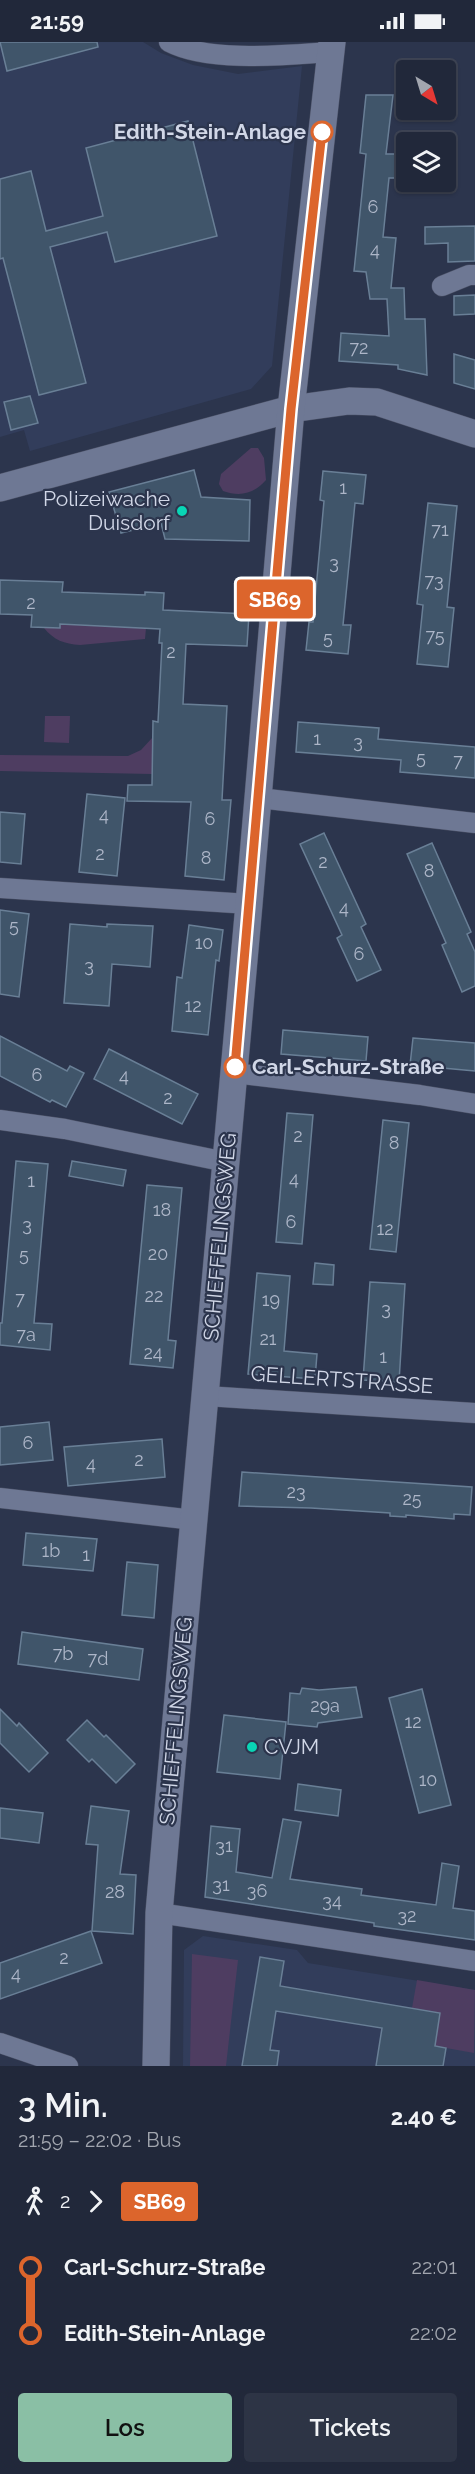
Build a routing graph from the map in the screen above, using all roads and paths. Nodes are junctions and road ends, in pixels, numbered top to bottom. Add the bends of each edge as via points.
1 (169, 42) edge
2 (331, 47) edge
3 (475, 275) edge
4 (442, 286) dead end
5 (291, 409) junction
6 (475, 434) edge
7 (0, 488) edge
8 (259, 798) junction
9 (475, 823) edge
10 (0, 888) edge
11 (249, 904) junction
12 (234, 1073) junction
13 (475, 1104) edge
14 (0, 1120) edge
15 (226, 1161) junction
16 (206, 1396) junction
17 (475, 1413) edge
18 (0, 1498) edge
19 (194, 1520) junction
20 (159, 1913) junction
21 (475, 1961) edge
22 (0, 2043) edge
23 (68, 2066) edge
24 (156, 2066) edge

1 - 2 street via 180,48 239,56
2 - 5 street, SCHIEFFELINGSWEG
3 - 4 street
5 - 6 street via 349,401 377,402
5 - 7 street
5 - 8 street, SCHIEFFELINGSWEG
8 - 9 street
8 - 11 street, SCHIEFFELINGSWEG
10 - 11 street
11 - 12 street, SCHIEFFELINGSWEG
12 - 13 street
12 - 15 street, SCHIEFFELINGSWEG
14 - 15 street
15 - 16 street, SCHIEFFELINGSWEG
16 - 17 street, GELLERTSTRASSE
16 - 19 street, SCHIEFFELINGSWEG
18 - 19 street
19 - 20 street, SCHIEFFELINGSWEG
20 - 21 street
20 - 24 street, SCHIEFFELINGSWEG
22 - 23 street

